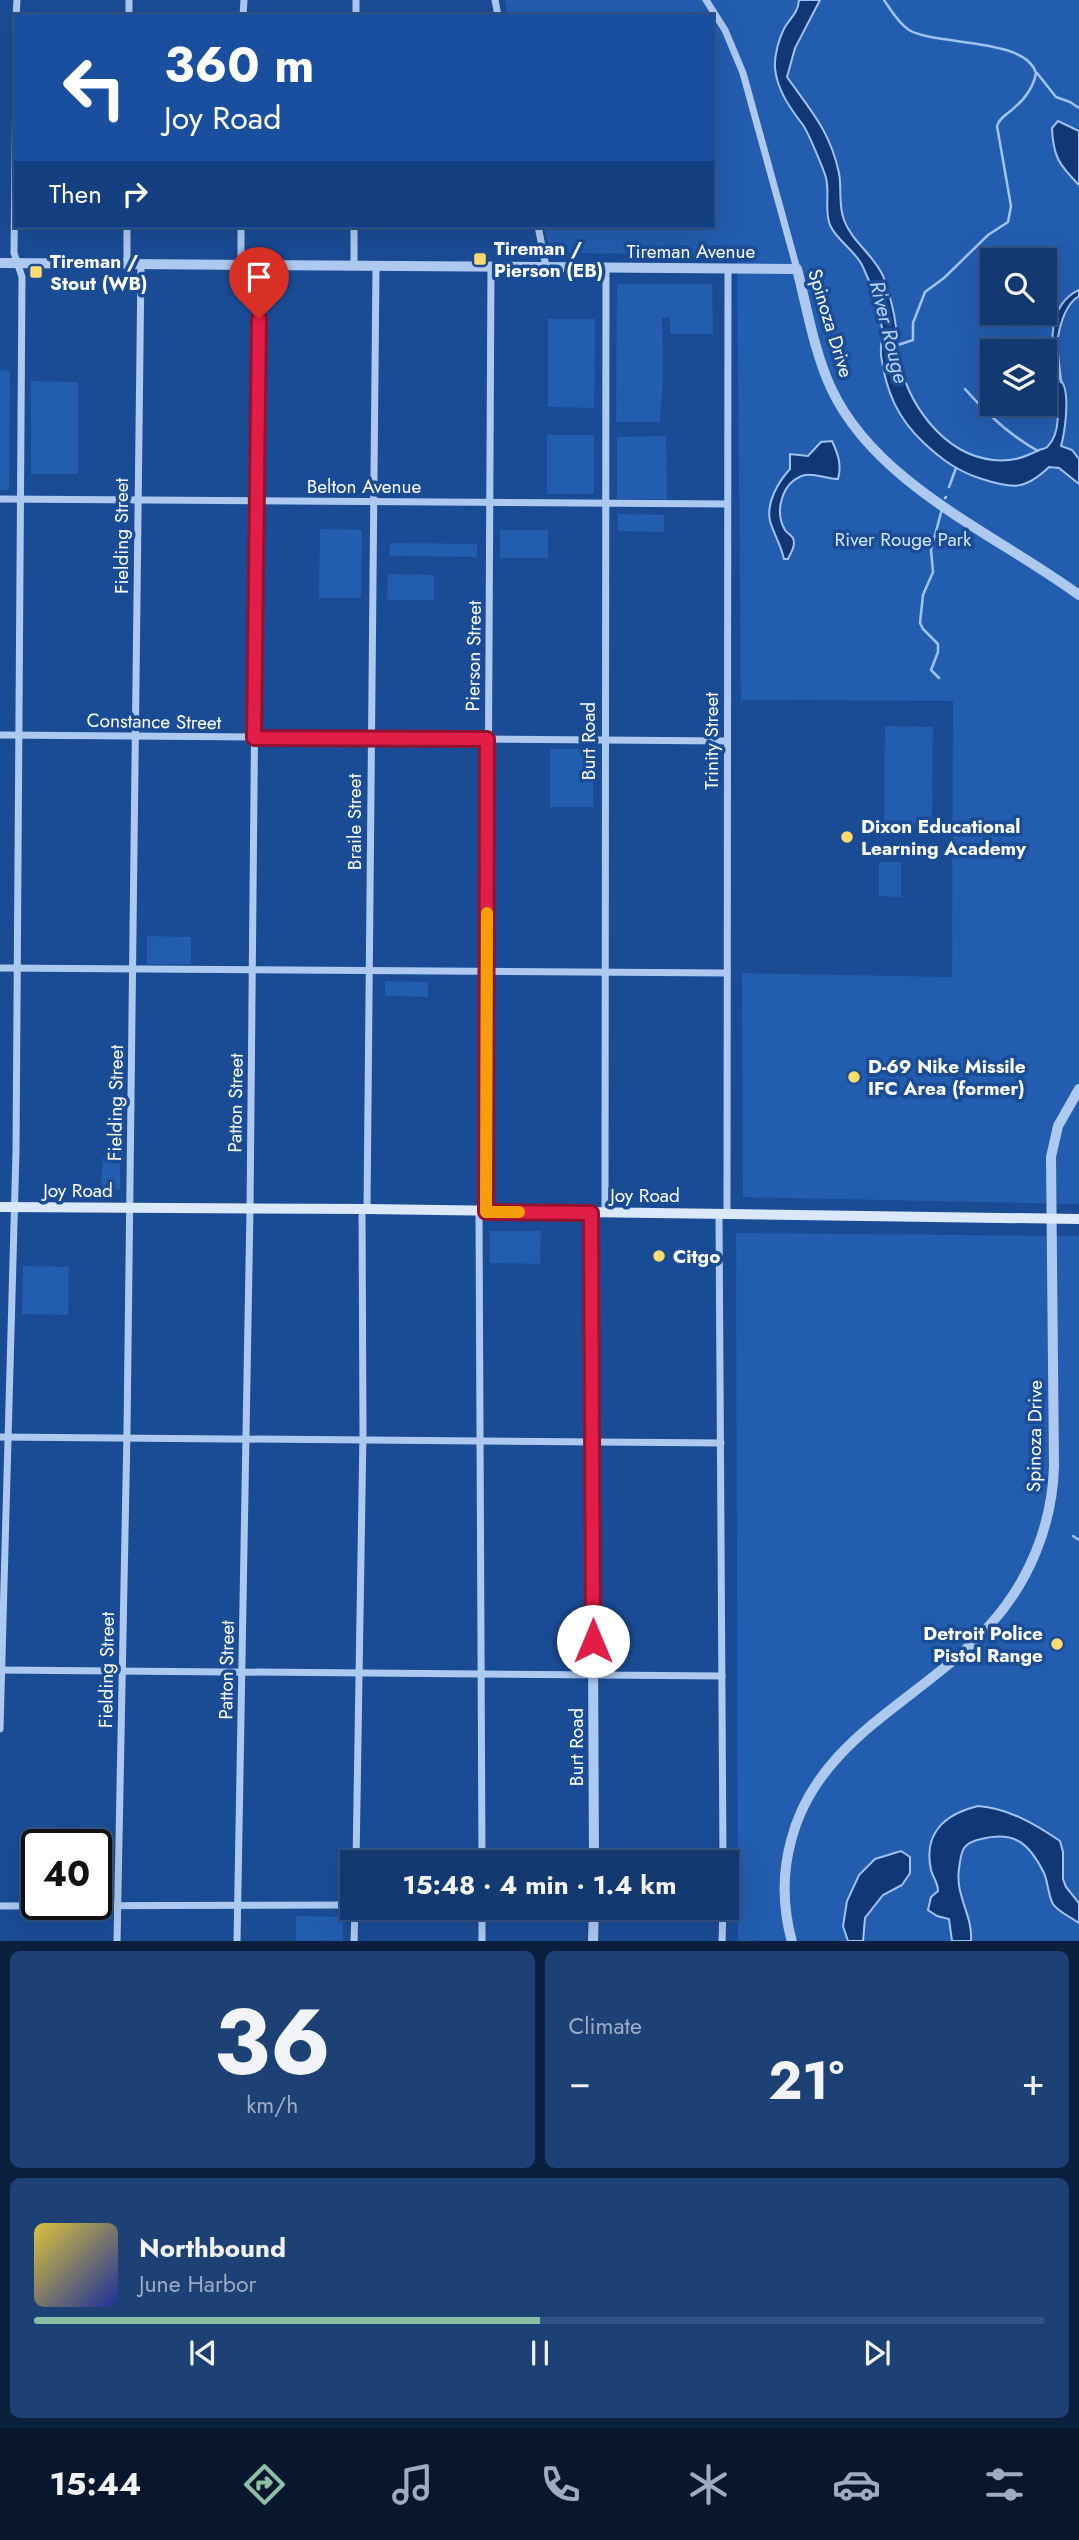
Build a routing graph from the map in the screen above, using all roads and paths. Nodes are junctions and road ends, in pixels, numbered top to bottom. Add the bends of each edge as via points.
1 (706, 0) edge
2 (14, 228) edge
3 (127, 228) edge
4 (242, 228) edge
5 (354, 228) edge
6 (538, 228) edge
7 (0, 263) edge
8 (17, 263) junction
9 (127, 265) junction
10 (141, 265) junction
11 (241, 266) junction
12 (259, 266) junction
13 (354, 267) junction
14 (376, 267) junction
15 (546, 267) junction
16 (491, 268) junction
17 (606, 268) junction
18 (728, 269) junction
19 (797, 269) junction
20 (0, 499) edge
21 (19, 500) junction
22 (137, 500) junction
23 (257, 502) junction
24 (374, 503) junction
25 (490, 503) junction
26 (606, 504) junction
27 (727, 504) junction
28 (1079, 595) edge
29 (0, 735) edge
30 (18, 735) junction
31 (134, 737) junction
32 (254, 738) junction
33 (370, 738) junction
34 (487, 739) junction
35 (606, 740) junction
36 (727, 740) junction
37 (0, 968) edge
38 (17, 968) junction
39 (132, 970) junction
40 (252, 971) junction
41 (370, 972) junction
42 (487, 972) junction
43 (606, 972) junction
44 (727, 973) junction
45 (1079, 1089) edge
46 (0, 1207) edge
47 (15, 1207) junction
48 (130, 1208) junction
49 (250, 1209) junction
50 (365, 1209) junction
51 (483, 1212) junction
52 (591, 1213) junction
53 (605, 1213) junction
54 (723, 1214) junction
55 (1051, 1218) junction
56 (1079, 1219) edge
57 (4, 1437) edge
58 (126, 1438) junction
59 (246, 1439) junction
60 (362, 1440) junction
61 (481, 1441) junction
62 (592, 1442) junction
63 (721, 1443) junction
64 (1, 1670) edge
65 (122, 1671) junction
66 (242, 1672) junction
67 (359, 1673) junction
68 (481, 1673) junction
69 (593, 1674) junction
70 (722, 1676) junction
71 (0, 1729) edge
72 (356, 1850) edge
73 (482, 1850) edge
74 (594, 1850) edge
75 (723, 1850) edge
76 (237, 1905) junction
77 (0, 1906) edge
78 (117, 1906) junction
79 (340, 1906) edge
80 (353, 1920) edge
81 (482, 1920) edge
82 (593, 1920) edge
83 (723, 1920) edge
84 (117, 1941) edge
85 (237, 1941) edge
86 (354, 1941) edge
87 (482, 1941) edge
88 (593, 1941) edge
89 (722, 1941) edge
90 (792, 1941) edge

1 - 19 street, Spinoza Drive via 725,30 743,74
2 - 8 street
3 - 9 street
4 - 11 street
5 - 13 street
6 - 15 street
7 - 8 street
8 - 9 street
8 - 21 street via 22,277
9 - 10 street
10 - 11 street
10 - 22 street, Fielding Street
11 - 12 street
12 - 13 street
12 - 23 street, Patton Street
13 - 14 street, Tireman Avenue
14 - 16 street, Tireman Avenue
14 - 24 street, Braile Street
15 - 16 street, Tireman Avenue
15 - 17 street, Tireman Avenue
16 - 25 street, Pierson Street
17 - 18 street, Tireman Avenue
17 - 26 street, Burt Road
18 - 19 street, Tireman Avenue
18 - 27 street, Trinity Street
19 - 28 street, Spinoza Drive via 831,388 877,454 909,482
20 - 21 street, Belton Avenue
21 - 22 street, Belton Avenue
21 - 30 street
22 - 23 street, Belton Avenue
22 - 31 street, Fielding Street
23 - 24 street, Belton Avenue
23 - 32 street, Patton Street
24 - 25 street, Belton Avenue
24 - 33 street, Braile Street
25 - 26 street, Belton Avenue
25 - 34 street, Pierson Street
26 - 27 street, Belton Avenue
26 - 35 street, Burt Road
27 - 36 street, Trinity Street
29 - 30 street, Constance Street
30 - 31 street, Constance Street
30 - 38 street
31 - 32 street, Constance Street
31 - 39 street, Fielding Street
32 - 33 street, Constance Street
32 - 40 street, Patton Street
33 - 34 street, Constance Street
33 - 41 street, Braile Street
34 - 35 street, Constance Street
34 - 42 street, Pierson Street
35 - 36 street, Constance Street
35 - 43 street, Burt Road
36 - 44 street, Trinity Street
37 - 38 street
38 - 39 street
38 - 47 street
39 - 40 street
39 - 48 street, Fielding Street
40 - 41 street
40 - 49 street, Patton Street
41 - 42 street
41 - 50 street, Braile Street
42 - 43 street
42 - 51 street, Pierson Street
43 - 44 street
43 - 53 street, Burt Road
44 - 54 street, Trinity Street
45 - 55 street, Spinoza Drive via 1054,1138
46 - 47 main road, Joy Road
47 - 48 main road, Joy Road
47 - 57 street
48 - 49 main road, Joy Road
48 - 58 street, Fielding Street
49 - 50 main road, Joy Road
49 - 59 street, Patton Street
50 - 51 main road, Joy Road
50 - 60 street, Braile Street
51 - 52 main road, Joy Road
51 - 61 street, Pierson Street
52 - 53 main road, Joy Road
52 - 62 street, Burt Road
53 - 54 main road, Joy Road
54 - 55 main road, Joy Road
54 - 63 street, Trinity Street
55 - 56 main road, Joy Road
55 - 90 street, Spinoza Drive via 1053,1478 1039,1544 1018,1589 991,1625 849,1744 810,1793 796,1823 787,1861 785,1904
57 - 58 street
57 - 64 street
58 - 59 street
58 - 65 street, Fielding Street
59 - 60 street
59 - 66 street, Patton Street
60 - 61 street
60 - 67 street, Braile Street
61 - 62 street
61 - 68 street, Pierson Street
62 - 63 street
62 - 69 street, Burt Road
63 - 70 street, Trinity Street
64 - 65 street
64 - 71 street
65 - 66 street
65 - 78 street, Fielding Street
66 - 67 street
66 - 76 street, Patton Street
67 - 68 street
67 - 72 street, Braile Street
68 - 69 street
68 - 73 street, Pierson Street
69 - 70 street
69 - 74 street, Burt Road
70 - 75 street, Trinity Street
76 - 78 street
76 - 79 street
76 - 85 street, Patton Street
77 - 78 street
78 - 84 street, Fielding Street
80 - 86 street
81 - 87 street
82 - 88 street
83 - 89 street

